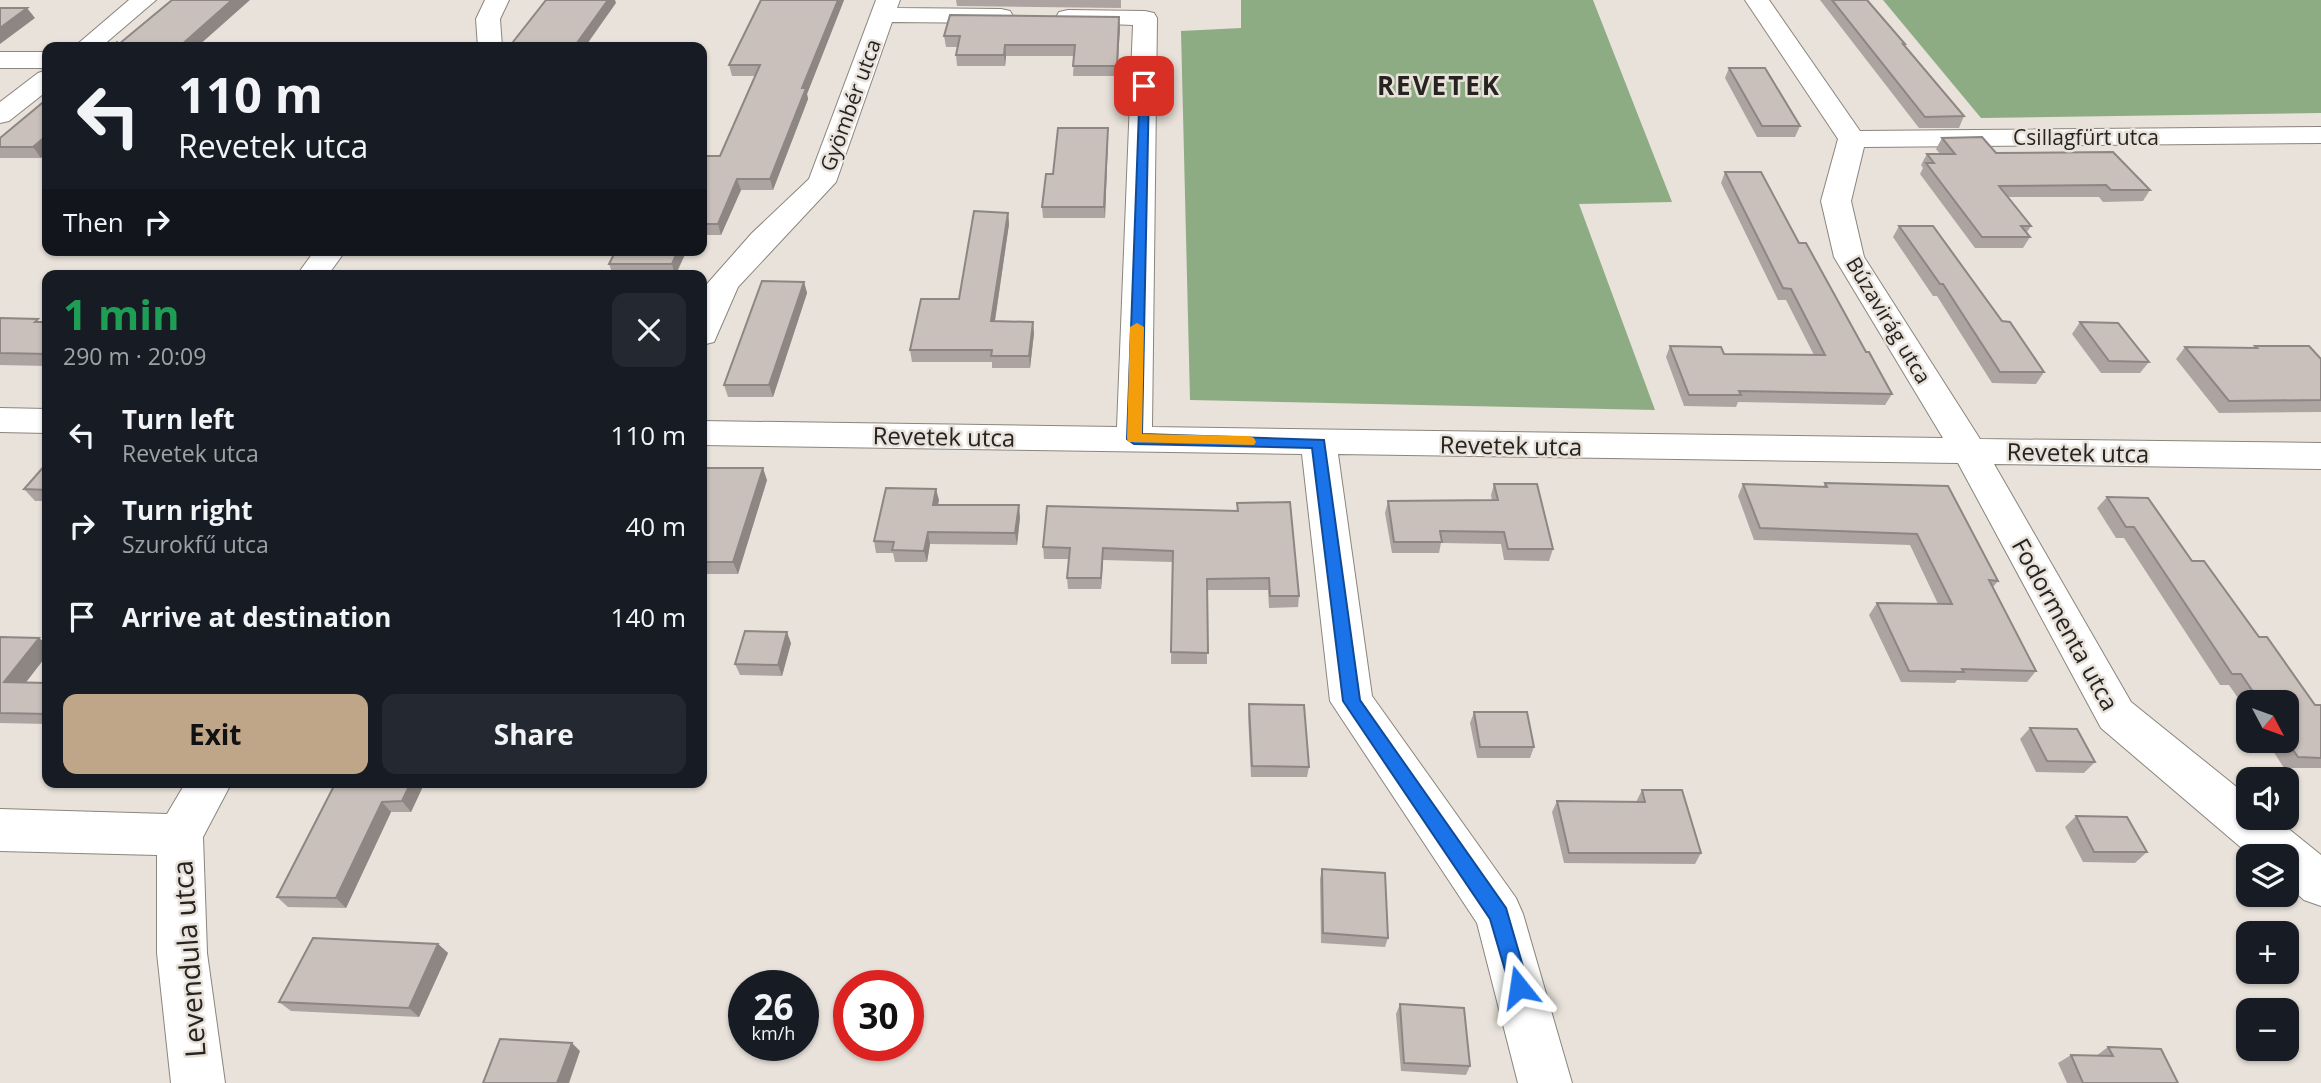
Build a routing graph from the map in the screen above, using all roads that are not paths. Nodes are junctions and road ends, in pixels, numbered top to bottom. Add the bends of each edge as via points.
1 (144, 0) edge
2 (497, 0) edge
3 (1757, 0) edge
4 (885, 8) edge
5 (92, 42) edge
6 (490, 42) edge
7 (0, 60) edge
8 (42, 60) edge
9 (42, 82) edge
10 (0, 116) edge
11 (2321, 135) edge
12 (1852, 139) junction
13 (326, 256) edge
14 (316, 270) edge
15 (707, 323) edge
16 (0, 420) edge
17 (42, 421) edge
18 (707, 433) edge
19 (1134, 439) junction
20 (1319, 443) junction
21 (1969, 451) junction
22 (2321, 456) edge
23 (207, 788) edge
24 (0, 830) edge
25 (180, 835) junction
26 (2272, 844) edge
27 (2299, 866) edge
28 (2321, 884) edge
29 (198, 1083) edge
30 (1545, 1083) edge

1 - 5 street
2 - 6 street via 488,19
3 - 12 street
4 - 15 street, Gyömbér utca via 822,182 723,284
4 - 19 street via 1145,18
7 - 8 street
9 - 10 street
11 - 12 street, Csillagfürt utca
12 - 21 street, Búzavirág utca via 1836,201 1849,257
13 - 14 street
16 - 17 street
18 - 19 street, Revetek utca
19 - 20 street, Revetek utca
20 - 21 street, Revetek utca
20 - 30 street via 1352,701 1499,915
21 - 22 street, Revetek utca
21 - 26 street, Fodormenta utca via 2116,715
23 - 25 street, Levendula utca
24 - 25 street, Levendula utca
25 - 29 street, Levendula utca via 181,953
27 - 28 street, Fodormenta utca

